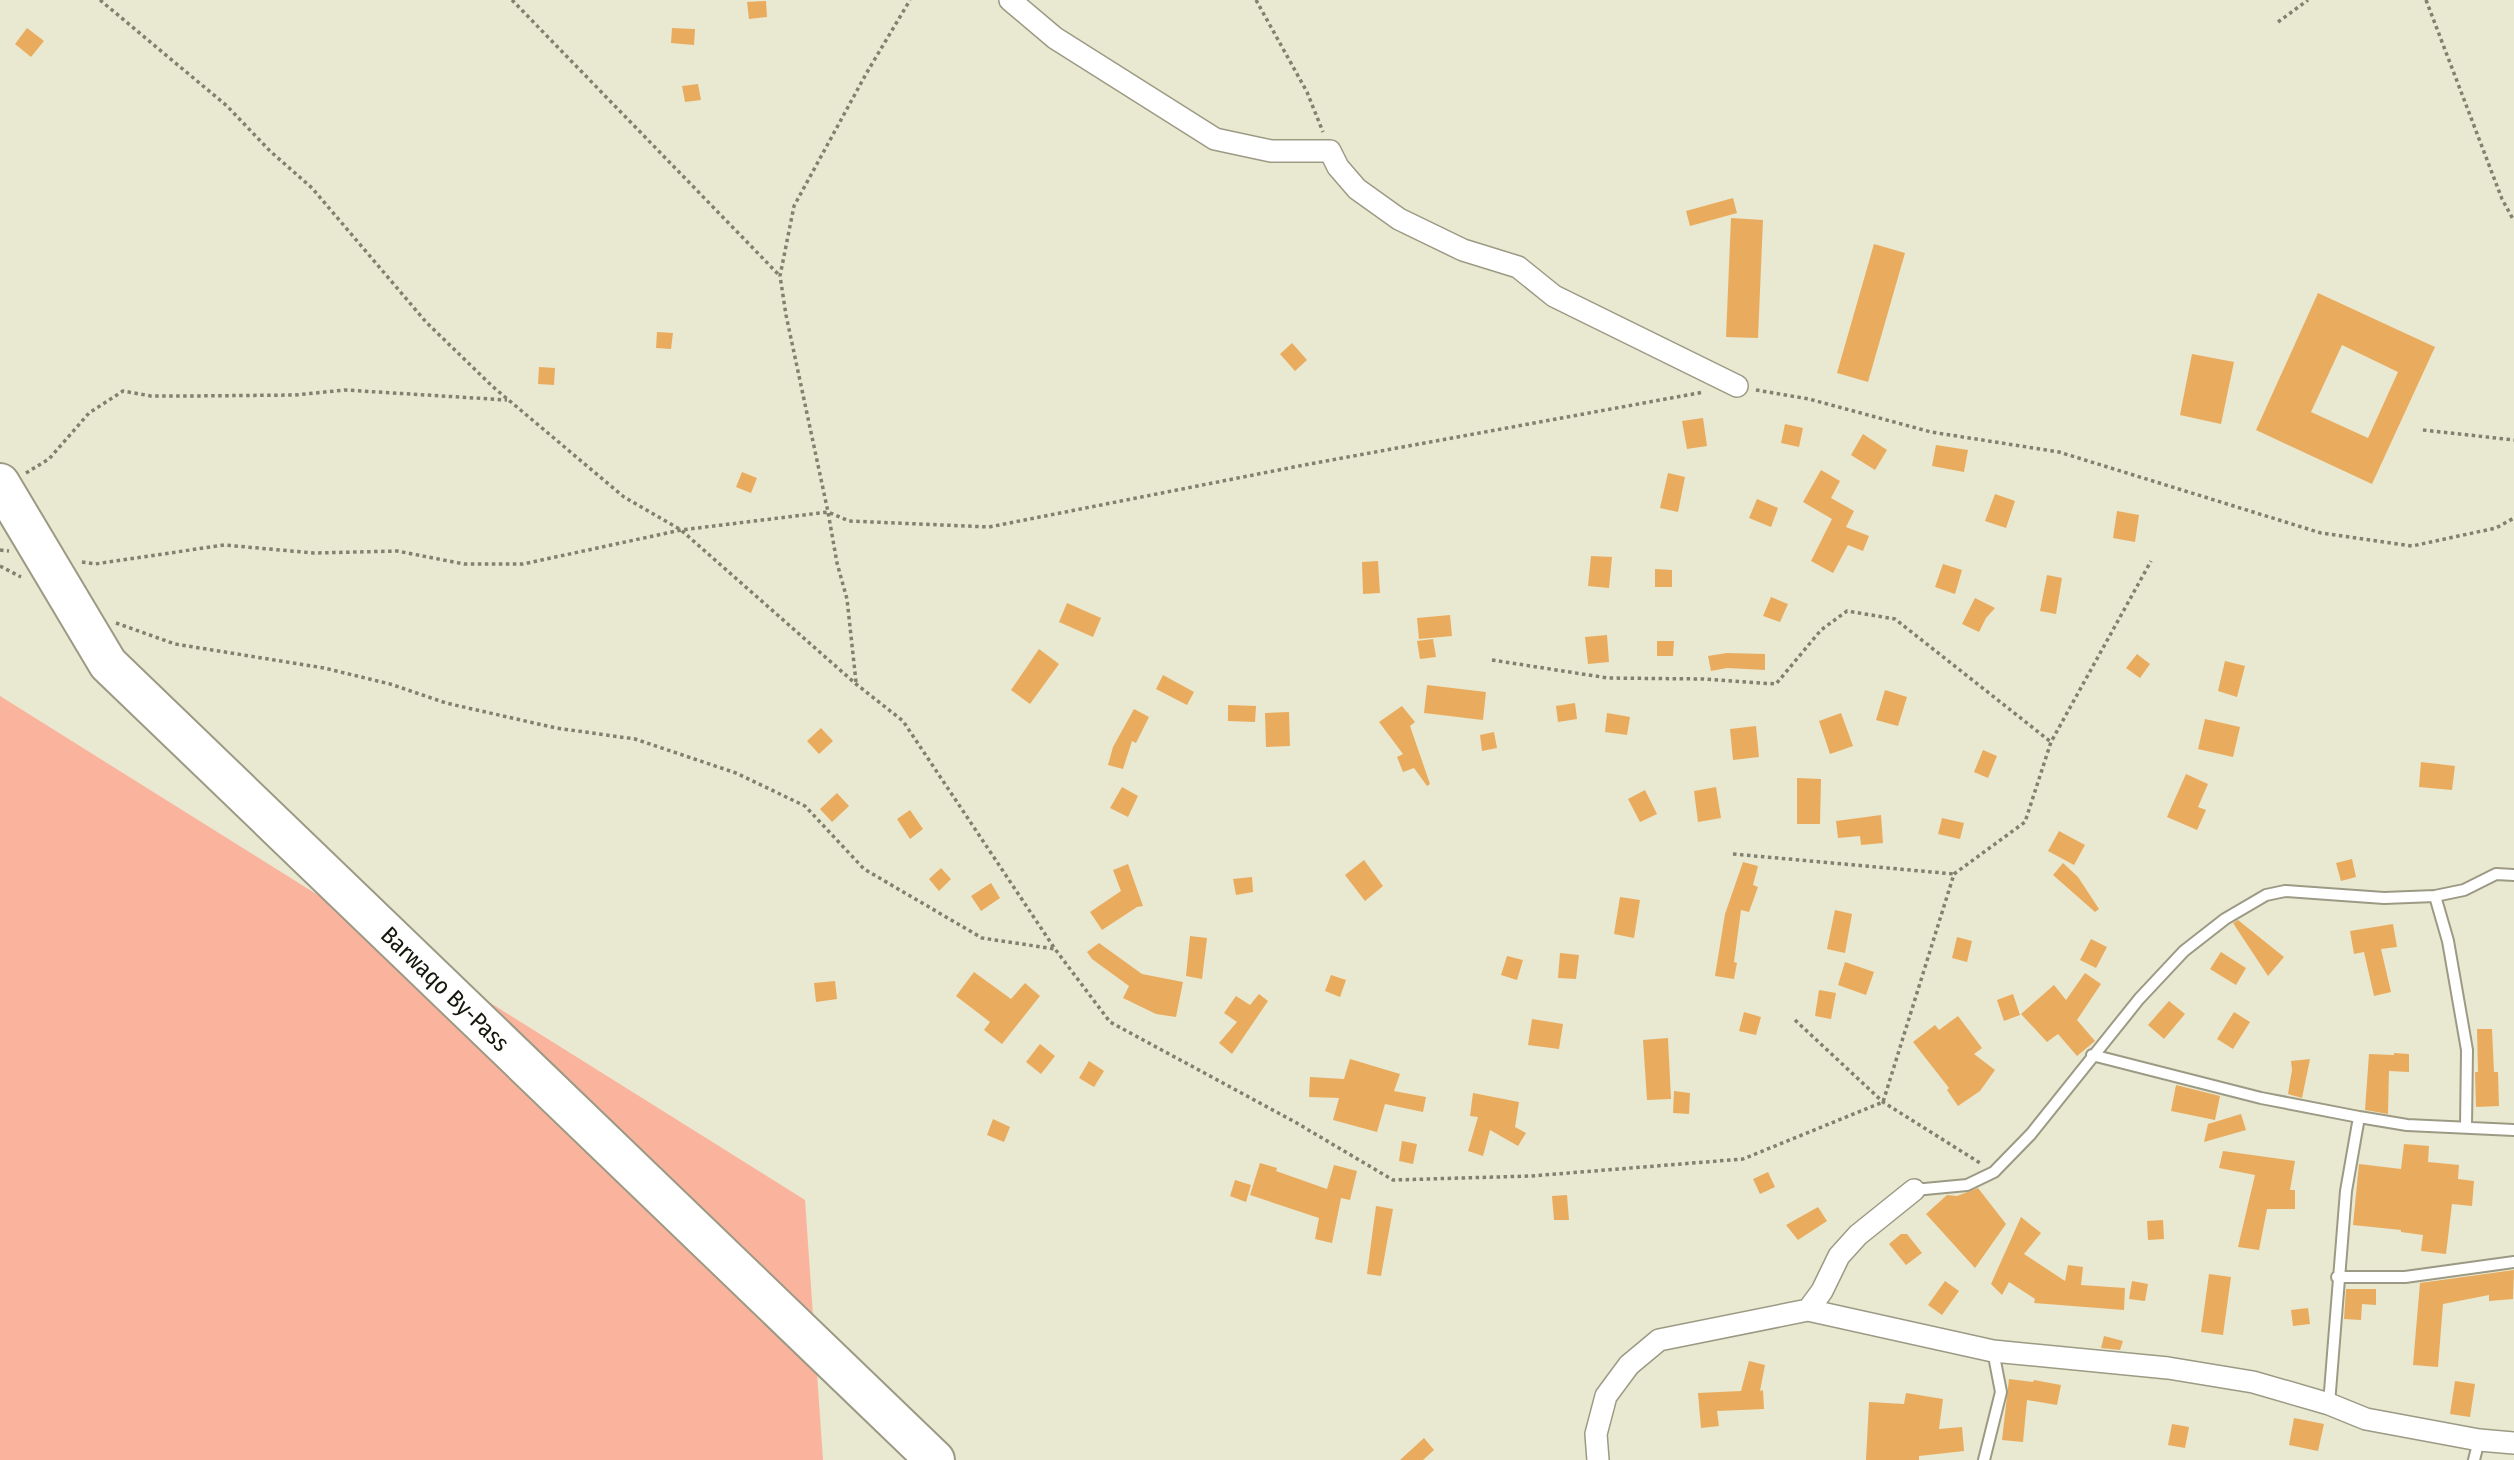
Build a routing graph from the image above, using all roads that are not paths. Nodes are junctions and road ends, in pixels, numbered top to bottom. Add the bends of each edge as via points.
1 (1010, 0) edge
2 (1737, 386) road end
3 (1, 485) edge
4 (2514, 874) edge
5 (2435, 896) junction
6 (2092, 1055) junction
7 (2359, 1117) junction
8 (2466, 1127) junction
9 (2514, 1130) edge
10 (1914, 1191) joint
11 (2514, 1262) edge
12 (2337, 1277) junction
13 (1808, 1310) junction
14 (1993, 1351) junction
15 (2329, 1404) junction
16 (2514, 1443) edge
17 (2476, 1450) edge
18 (935, 1460) edge
19 (1598, 1460) edge
20 (1984, 1460) edge

1 - 2 street via 1055,38 1215,139 1271,151 1330,150 1357,189 1399,219 1463,250 1518,267 1554,296
3 - 18 highway, Barwaqo By-Pass via 34,567 108,663
4 - 5 lane via 2496,874 2464,890
5 - 6 lane via 2384,898 2285,891 2266,895 2184,951
5 - 8 lane via 2451,953 2467,1050
6 - 7 lane via 2261,1098
6 - 10 lane via 2031,1134 1994,1172 1967,1185
7 - 8 lane
7 - 12 lane
8 - 9 lane
10 - 13 street via 1839,1256
11 - 12 lane via 2405,1277
12 - 15 lane
13 - 14 street
13 - 19 street via 1659,1340 1629,1365 1606,1396 1596,1434
14 - 15 street via 2180,1370 2253,1382
14 - 20 lane via 2001,1392
15 - 17 street
16 - 17 street

